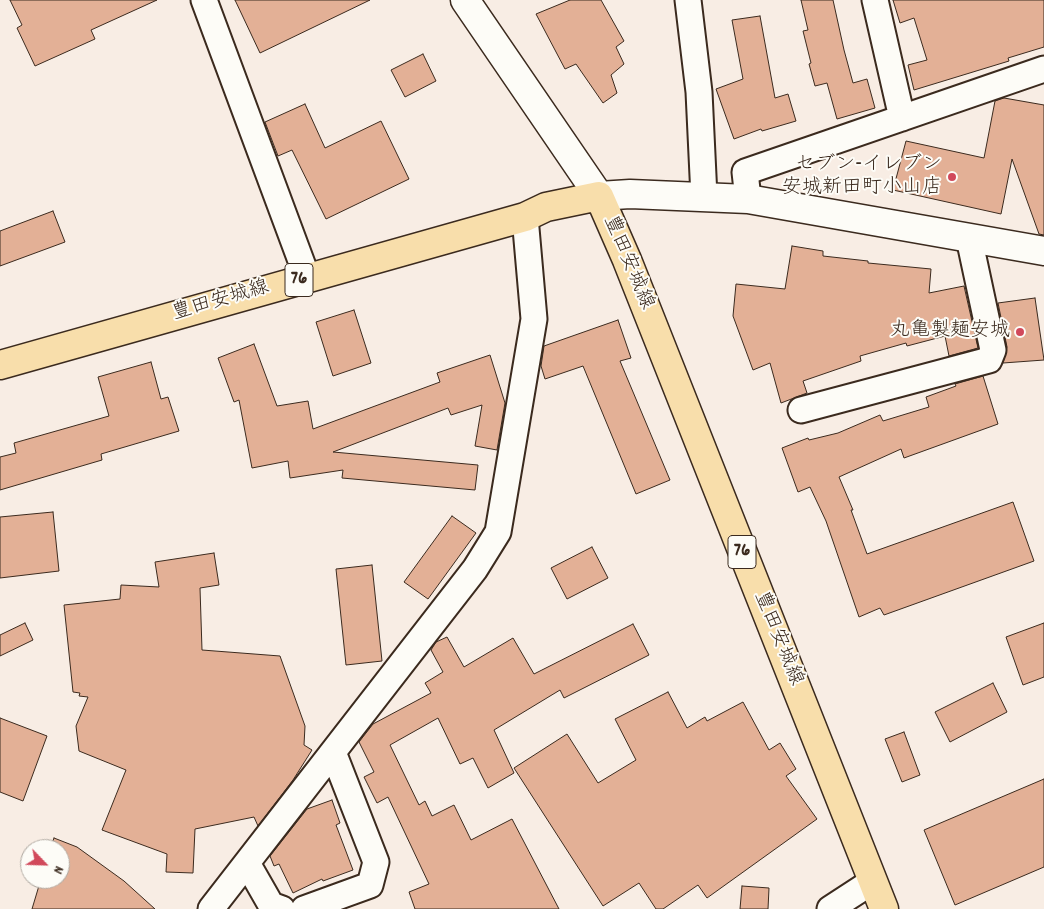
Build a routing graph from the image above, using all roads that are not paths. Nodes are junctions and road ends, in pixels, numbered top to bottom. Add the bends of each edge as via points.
1 (204, 0) edge
2 (465, 0) edge
3 (688, 0) edge
4 (875, 0) edge
5 (1044, 68) edge
6 (902, 118) junction
7 (599, 196) junction
8 (704, 198) junction
9 (748, 199) junction
10 (525, 217) junction
11 (970, 238) junction
12 (1044, 251) edge
13 (307, 277) junction
14 (0, 365) edge
15 (801, 410) dead end
16 (333, 752) junction
17 (247, 863) junction
18 (873, 881) junction
19 (211, 909) edge
20 (282, 909) edge
21 (304, 909) edge
22 (830, 909) edge
23 (884, 909) edge

1 - 13 street
2 - 7 street
3 - 8 street via 699,92
4 - 6 street
5 - 6 street
6 - 9 street via 745,172
7 - 8 street via 630,194
7 - 10 main road, 豊田安城線 / 76 via 546,207
7 - 18 main road, 豊田安城線 / 76
8 - 9 street
9 - 11 street
10 - 13 main road, 豊田安城線 / 76
10 - 16 street via 534,319 498,532 475,568
11 - 12 street
11 - 15 street via 993,350 989,360
13 - 14 main road, 豊田安城線 / 76
16 - 17 street
16 - 21 street via 376,862 370,885
17 - 19 street
17 - 20 street via 271,905
18 - 22 street
18 - 23 main road, 豊田安城線 / 76

